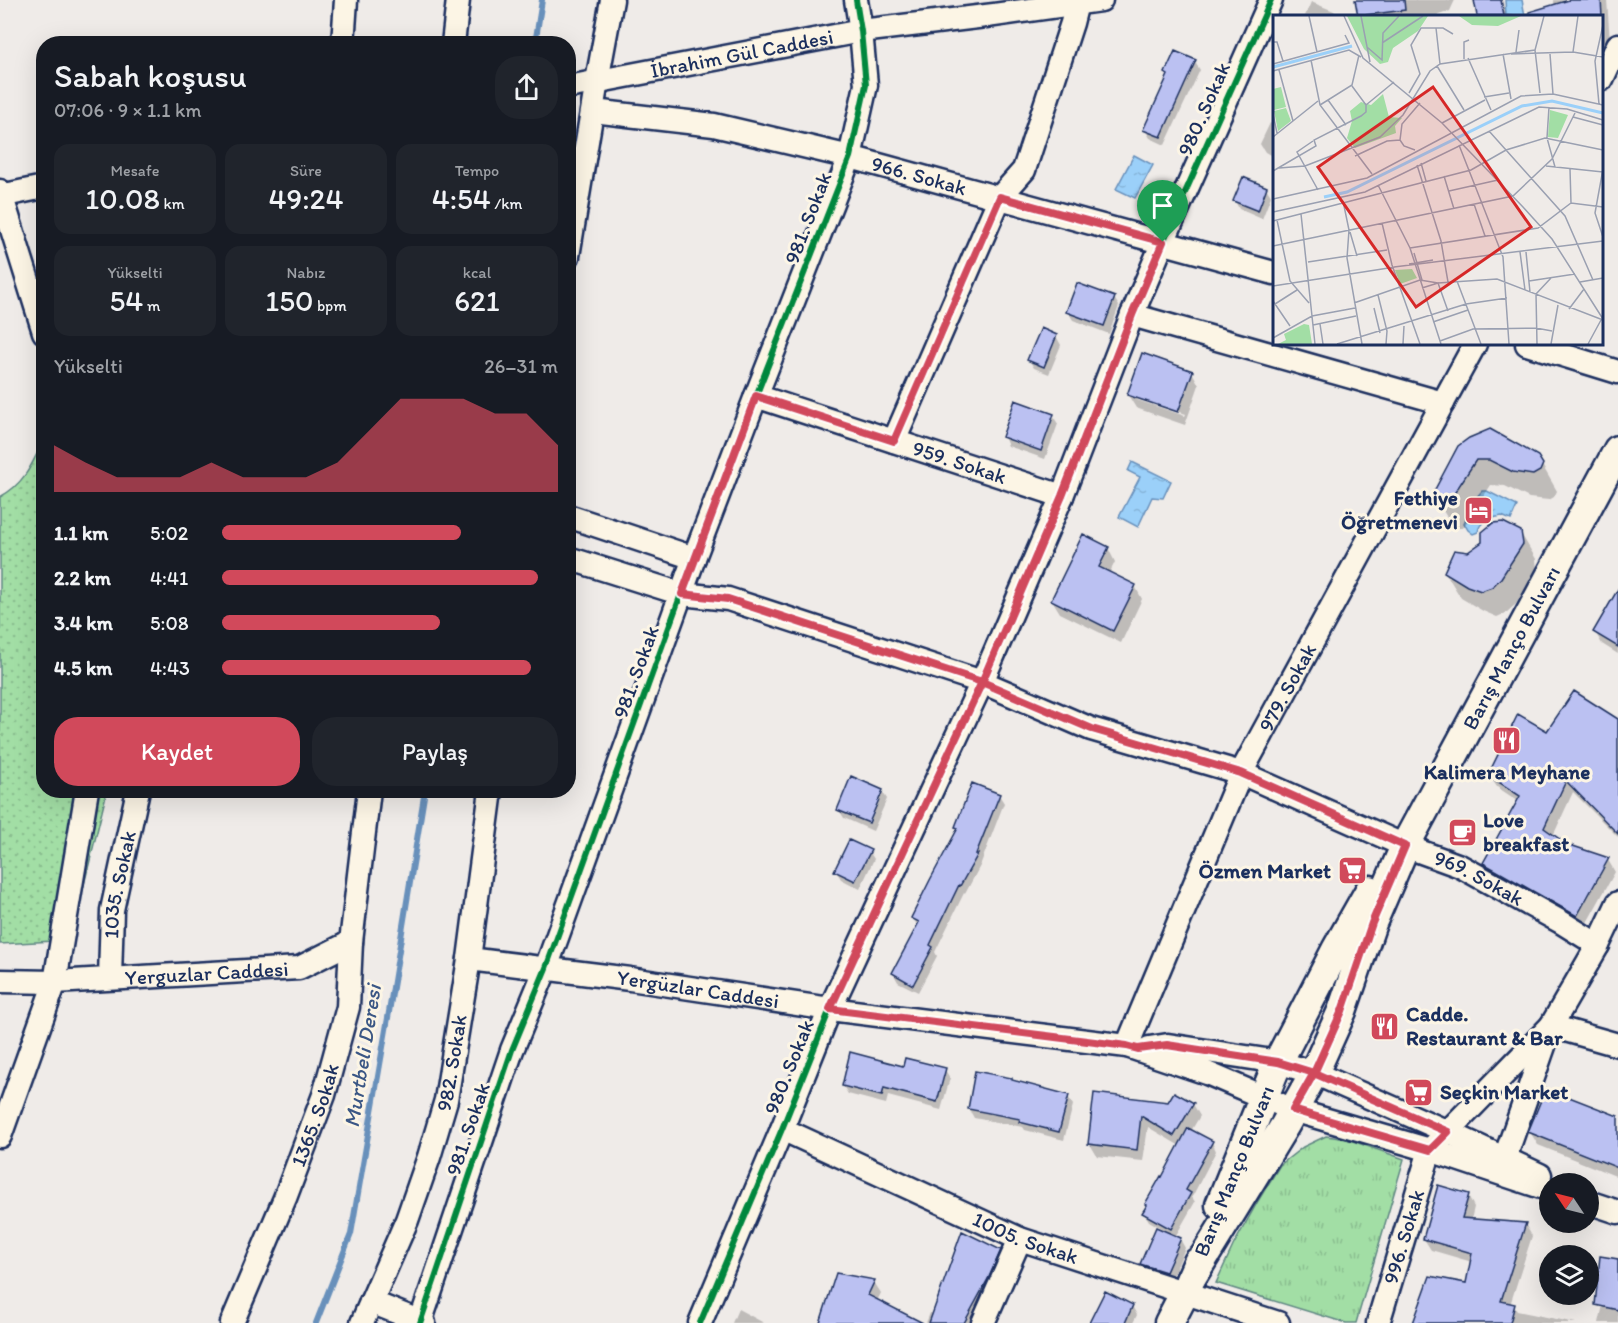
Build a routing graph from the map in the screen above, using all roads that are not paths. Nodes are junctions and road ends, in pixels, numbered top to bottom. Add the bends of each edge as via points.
1 (346, 0) edge
2 (458, 0) edge
3 (612, 0) edge
4 (856, 0) edge
5 (1101, 0) edge
6 (1271, 0) edge
7 (1077, 3) junction
8 (861, 31) junction
9 (344, 36) edge
10 (454, 36) edge
11 (1618, 45) edge
12 (1603, 77) edge
13 (597, 81) junction
14 (576, 85) edge
15 (593, 111) junction
16 (850, 157) junction
17 (36, 188) edge
18 (1, 194) edge
19 (1000, 197) junction
20 (576, 210) edge
21 (1163, 242) junction
22 (1273, 272) edge
23 (36, 306) edge
24 (1132, 315) junction
25 (1474, 345) edge
26 (1530, 345) edge
27 (1618, 372) edge
28 (756, 396) junction
29 (1443, 403) junction
30 (894, 441) junction
31 (1618, 450) edge
32 (1062, 496) junction
33 (576, 519) edge
34 (694, 558) junction
35 (576, 561) edge
36 (682, 594) junction
37 (982, 682) junction
38 (1241, 773) junction
39 (86, 798) edge
40 (136, 798) edge
41 (368, 798) edge
42 (490, 798) edge
43 (1405, 846) junction
44 (1618, 903) edge
45 (351, 942) junction
46 (1598, 945) junction
47 (469, 959) junction
48 (546, 968) junction
49 (110, 978) junction
50 (0, 981) edge
51 (55, 982) junction
52 (830, 1009) junction
53 (1551, 1026) junction
54 (1618, 1045) edge
55 (1132, 1048) junction
56 (1278, 1062) junction
57 (1314, 1073) junction
58 (1263, 1097) junction
59 (1293, 1110) junction
60 (782, 1129) junction
61 (1448, 1132) junction
62 (0, 1136) edge
63 (1430, 1150) junction
64 (1503, 1166) junction
65 (1539, 1178) edge
66 (1539, 1184) edge
67 (1020, 1239) junction
68 (1188, 1286) junction
69 (371, 1302) junction
70 (421, 1322) edge
71 (232, 1323) edge
72 (362, 1323) edge
73 (700, 1323) edge
74 (983, 1323) edge
75 (1169, 1323) edge
76 (1278, 1323) edge
77 (1378, 1323) edge

1 - 9 street
2 - 10 street
3 - 13 street
4 - 8 street, 981. Sokak
5 - 7 street, İbrahim Gül Caddesi
6 - 21 street, 980. Sokak
7 - 8 street, İbrahim Gül Caddesi
7 - 19 street via 1024,170
8 - 13 street, İbrahim Gül Caddesi
8 - 16 street, 981. Sokak via 866,85
11 - 12 street
13 - 14 street, İbrahim Gül Caddesi
13 - 15 street
15 - 16 street, 966. Sokak via 714,125
15 - 20 street
16 - 19 street, 966. Sokak
16 - 28 street, 981. Sokak
17 - 18 street
18 - 23 street
19 - 21 street, 966. Sokak
19 - 30 street
21 - 22 street, 966. Sokak
21 - 24 street, 980. Sokak
24 - 29 street
24 - 32 street, 980. Sokak
25 - 29 street, 979. Sokak
26 - 27 street
28 - 30 street, 959. Sokak
28 - 34 street, 981. Sokak
29 - 38 street, 979. Sokak
30 - 32 street, 959. Sokak
31 - 43 main road, Barış Manço Bulvarı
32 - 37 street, 980. Sokak
33 - 34 street
34 - 36 street, 981. Sokak
35 - 36 street, 969. Sokak
36 - 37 street, 969. Sokak via 728,599
36 - 48 street, 981. Sokak
37 - 38 street, 969. Sokak via 1092,729
37 - 52 street, 980. Sokak
38 - 43 street, 969. Sokak
38 - 55 street, 979. Sokak
39 - 51 street
40 - 49 street, 1035. Sokak via 112,910
41 - 45 street, 1365. Sokak
42 - 47 street, 982. Sokak
43 - 46 street, 969. Sokak via 1460,866
43 - 56 main road, Barış Manço Bulvarı via 1377,876
43 - 57 main road, Barış Manço Bulvarı
44 - 46 street
45 - 49 street, Yerguzlar Caddesi via 299,968
45 - 71 street, 1365. Sokak via 348,1007 324,1095
46 - 53 street
47 - 48 street, Yergüzlar Caddesi
47 - 69 street, 982. Sokak via 446,1100 407,1220
48 - 52 street, Yergüzlar Caddesi
48 - 70 street, 981. Sokak via 512,1050
49 - 51 street, Yerguzlar Caddesi
50 - 51 street, Yerguzlar Caddesi
51 - 62 street
52 - 55 street, Yergüzlar Caddesi
52 - 60 street, 980. Sokak
53 - 54 street
53 - 61 street
53 - 64 street
55 - 56 street via 1167,1045
55 - 58 street, Yergüzlar Caddesi
56 - 57 street
56 - 58 main road, Barış Manço Bulvarı
57 - 59 main road, Barış Manço Bulvarı
57 - 61 street
58 - 59 street, Yergüzlar Caddesi
58 - 68 main road, Barış Manço Bulvarı
59 - 63 street, Yergüzlar Caddesi
59 - 68 main road, Barış Manço Bulvarı
60 - 67 street, 1005. Sokak
60 - 73 street, 980. Sokak
61 - 63 street
61 - 64 street
63 - 64 street, Yergüzlar Caddesi
63 - 77 street, 996. Sokak
64 - 65 street
64 - 66 street, Yergüzlar Caddesi
67 - 68 street, 1005. Sokak
67 - 74 street
68 - 75 main road, Barış Manço Bulvarı
68 - 76 street, 1005. Sokak
69 - 70 street
69 - 72 street, 982. Sokak

